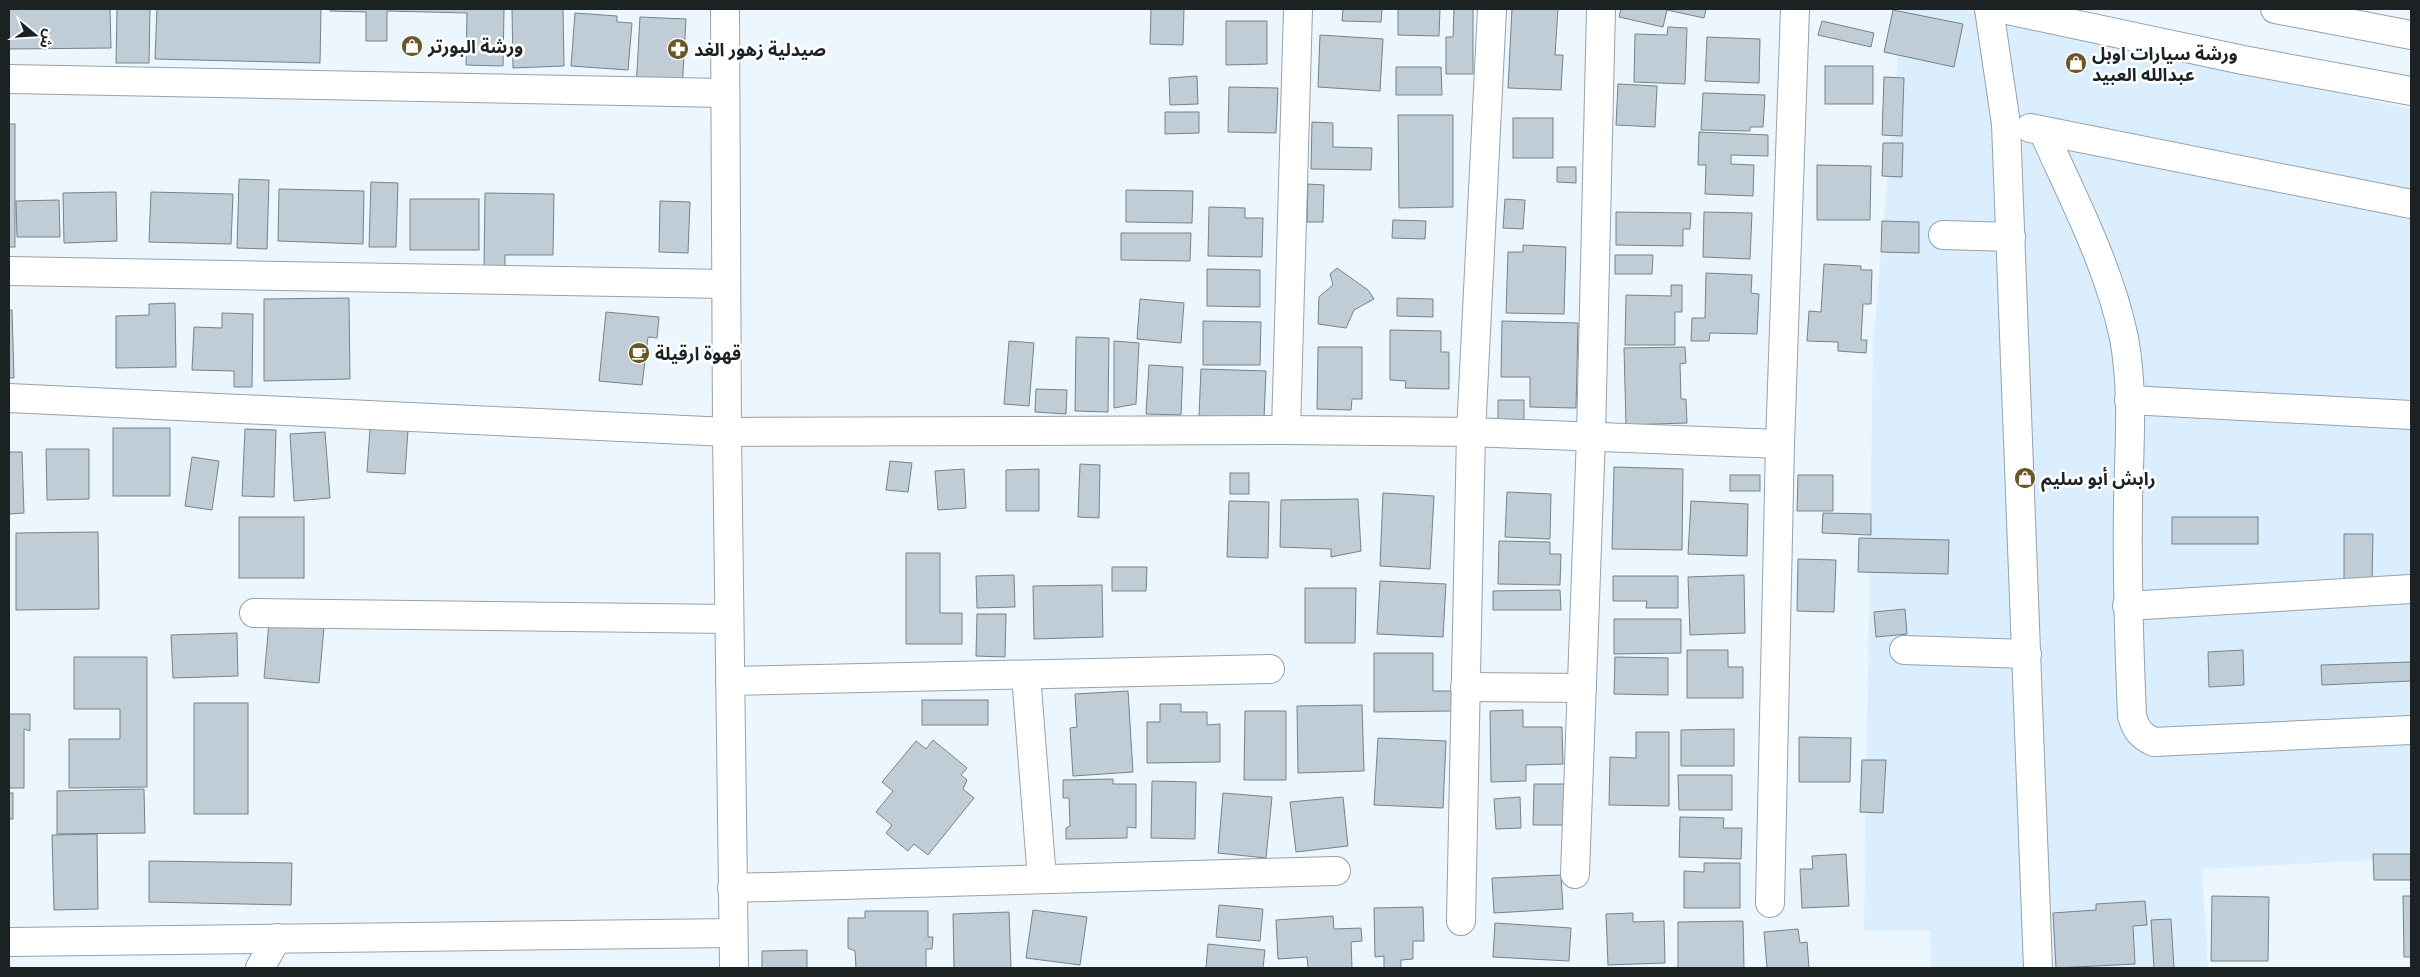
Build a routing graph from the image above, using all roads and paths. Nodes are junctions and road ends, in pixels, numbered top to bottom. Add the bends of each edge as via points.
1 (725, 9) edge
2 (1298, 9) edge
3 (1492, 9) edge
4 (1601, 9) edge
5 (1795, 9) edge
6 (1989, 9) edge
7 (2003, 9) edge
8 (2276, 9) edge
9 (2369, 17) edge
10 (2411, 35) edge
11 (9, 79) edge
12 (2411, 91) edge
13 (725, 93) junction
14 (2006, 124) junction
15 (2043, 131) junction
16 (2411, 204) edge
17 (1943, 235) dead end
18 (2011, 236) junction
19 (9, 271) edge
20 (726, 284) junction
21 (9, 398) edge
22 (2130, 400) junction
23 (2411, 415) edge
24 (1286, 430) junction
25 (726, 432) junction
26 (1471, 432) junction
27 (1591, 436) junction
28 (1780, 444) junction
29 (2411, 589) edge
30 (2127, 606) junction
31 (254, 613) dead end
32 (729, 619) junction
33 (1904, 650) dead end
34 (2027, 654) junction
35 (1270, 669) dead end
36 (1026, 674) junction
37 (730, 681) junction
38 (1465, 687) junction
39 (1582, 688) junction
40 (2411, 730) edge
41 (1336, 871) dead end
42 (1575, 874) dead end
43 (1042, 879) junction
44 (732, 888) junction
45 (1770, 903) dead end
46 (1461, 921) dead end
47 (733, 933) junction
48 (276, 938) junction
49 (9, 942) edge
50 (260, 968) edge
51 (734, 968) edge
52 (2038, 968) edge

1 - 13 street
2 - 24 street
3 - 26 street
4 - 27 street
5 - 28 street
6 - 14 street
7 - 12 street via 2243,60
8 - 9 street
9 - 10 street
11 - 13 street
13 - 20 street
14 - 15 street
14 - 18 street
15 - 16 street
15 - 22 street via 2094,246 2118,310
17 - 18 street
18 - 34 street
19 - 20 street
20 - 25 street
21 - 25 street
22 - 23 street
22 - 30 street
24 - 25 street
24 - 26 street
25 - 32 street
26 - 27 street
26 - 38 street
27 - 28 street
27 - 39 street
28 - 45 street
29 - 30 street
30 - 40 street via 2132,716 2143,737 2154,742
31 - 32 street
32 - 37 street
33 - 34 street
34 - 52 street
35 - 36 street
36 - 37 street
36 - 43 street
37 - 44 street
38 - 39 street
38 - 46 street
39 - 42 street
41 - 43 street
43 - 44 street
44 - 47 street
47 - 48 street
47 - 51 street
48 - 49 street
48 - 50 street

